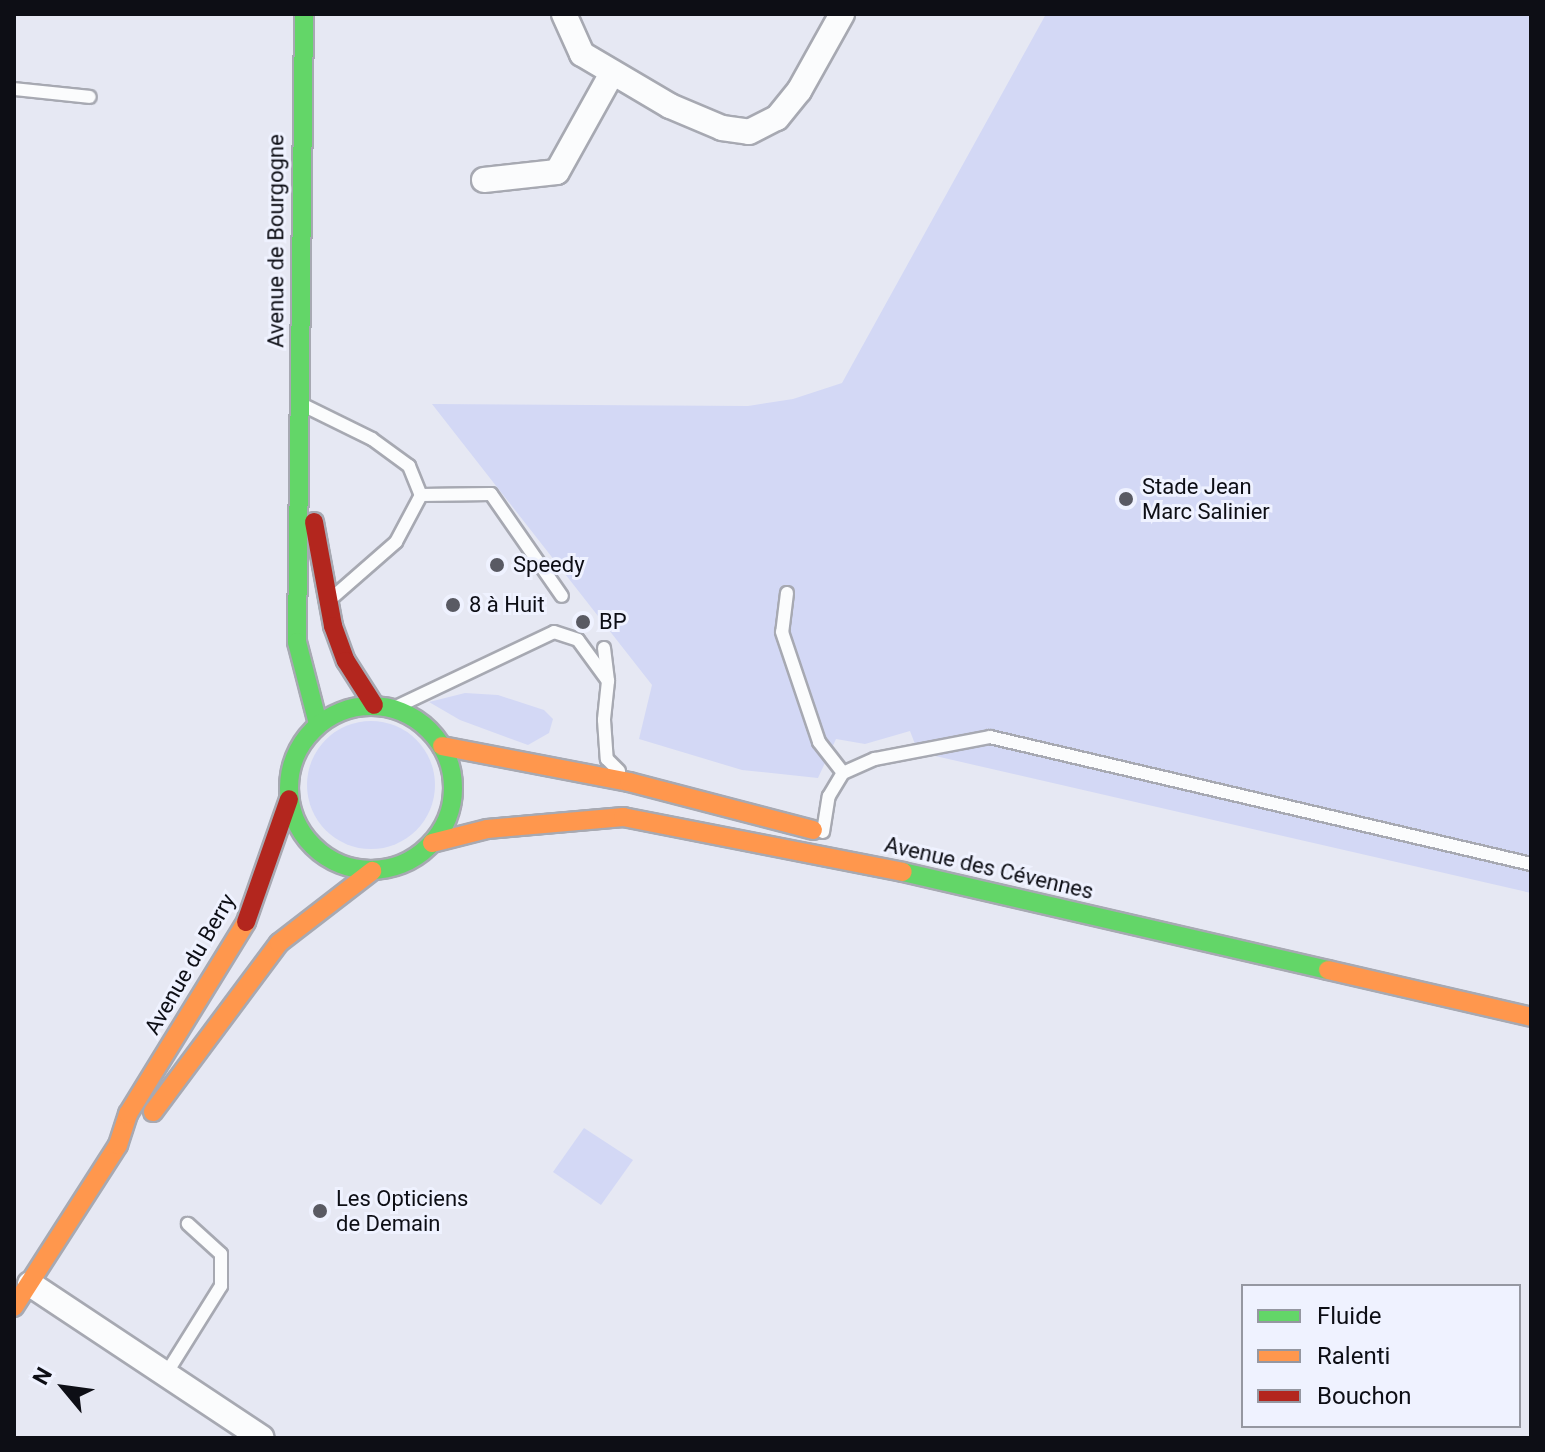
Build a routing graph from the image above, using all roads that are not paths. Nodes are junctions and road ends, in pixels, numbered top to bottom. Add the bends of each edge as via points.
1 (304, 14) edge
2 (564, 14) edge
3 (842, 14) edge
4 (612, 73) junction
5 (14, 89) edge
6 (90, 97) dead end
7 (484, 180) dead end
8 (299, 404) junction
9 (301, 468) junction
10 (421, 495) junction
11 (787, 593) dead end
12 (562, 596) dead end
13 (326, 604) junction
14 (604, 648) dead end
15 (608, 681) junction
16 (374, 705) junction
17 (394, 708) junction
18 (318, 724) junction
19 (442, 746) junction
20 (843, 773) junction
21 (629, 782) junction
22 (289, 799) junction
23 (830, 834) joint
24 (432, 843) junction
25 (1531, 864) edge
26 (372, 871) junction
27 (1531, 1017) edge
28 (118, 1145) junction
29 (188, 1224) dead end
30 (30, 1284) junction
31 (14, 1307) edge
32 (166, 1374) junction
33 (262, 1438) edge

1 - 8 street, Avenue de Bourgogne
2 - 4 street via 582,54
3 - 4 street via 799,91 777,118 750,136 670,106
4 - 7 street via 557,172
5 - 6 lane
8 - 9 street, Avenue de Bourgogne
8 - 10 lane via 372,439 409,466
9 - 13 street, Avenue de Bourgogne
9 - 18 street, Avenue de Bourgogne via 297,642
10 - 12 lane via 491,494
10 - 13 lane via 396,542
11 - 20 lane via 782,632 819,742
13 - 16 street, Avenue de Bourgogne via 346,661
14 - 15 lane
15 - 17 lane via 578,640 554,632
15 - 21 lane via 607,759
16 - 17 street
16 - 18 street via 335,713
17 - 19 street via 429,729
18 - 22 street via 295,755
19 - 21 street
19 - 24 street via 453,796
20 - 23 lane via 829,796
20 - 25 lane via 875,759 990,737
21 - 23 street
22 - 26 street via 295,822 326,858
22 - 28 street, Avenue du Berry via 253,910 128,1114
24 - 26 street via 405,863
24 - 27 street, Avenue des Cévennes via 487,829 623,817 788,846
26 - 28 street, Avenue du Berry via 279,943 145,1122
28 - 30 street, Avenue du Berry
29 - 32 lane via 221,1254 221,1286
30 - 31 street, Avenue du Berry
30 - 32 street
32 - 33 street

